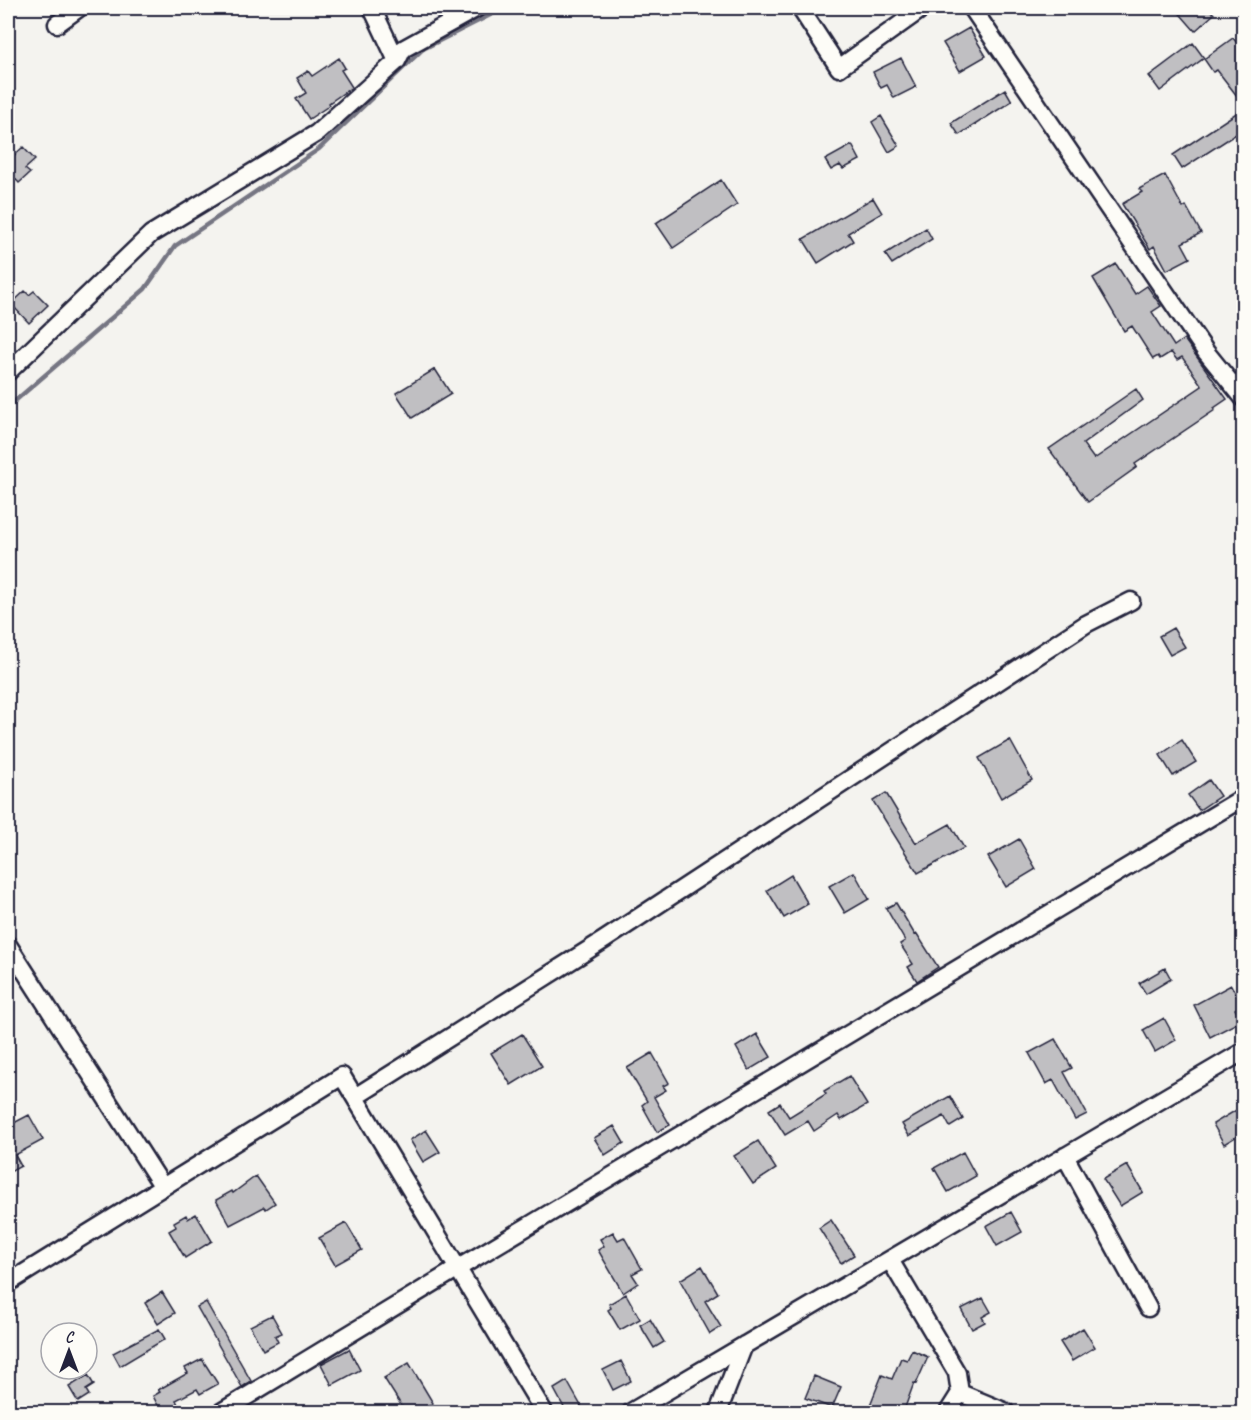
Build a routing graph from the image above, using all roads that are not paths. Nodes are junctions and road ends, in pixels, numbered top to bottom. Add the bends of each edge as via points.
1 (79, 8) edge
2 (372, 8) edge
3 (477, 8) edge
4 (800, 8) edge
5 (923, 8) edge
6 (972, 8) edge
7 (57, 24) dead end
8 (397, 61) junction
9 (8, 372) edge
10 (1244, 399) edge
11 (1131, 601) dead end
12 (1244, 797) edge
13 (8, 945) edge
14 (1244, 1051) edge
15 (355, 1097) junction
16 (1065, 1156) junction
17 (163, 1187) junction
18 (890, 1260) junction
19 (458, 1268) junction
20 (8, 1283) edge
21 (1148, 1308) dead end
22 (744, 1345) junction
23 (960, 1393) junction
24 (221, 1413) edge
25 (544, 1413) edge
26 (631, 1413) edge
27 (718, 1413) edge
28 (948, 1413) edge
29 (1006, 1413) edge

1 - 7 street
2 - 8 street
3 - 8 street via 403,49
4 - 5 street via 839,68
6 - 10 street via 1206,352
8 - 9 street via 317,133 151,234
11 - 15 street via 1086,624 604,940
12 - 19 street
13 - 17 street
14 - 16 street
15 - 17 street via 342,1076
15 - 19 street
16 - 18 street
16 - 21 street
17 - 20 street
18 - 22 street
18 - 23 street via 957,1373
19 - 24 street
19 - 25 street
22 - 26 street
22 - 27 street
23 - 28 street
23 - 29 street

